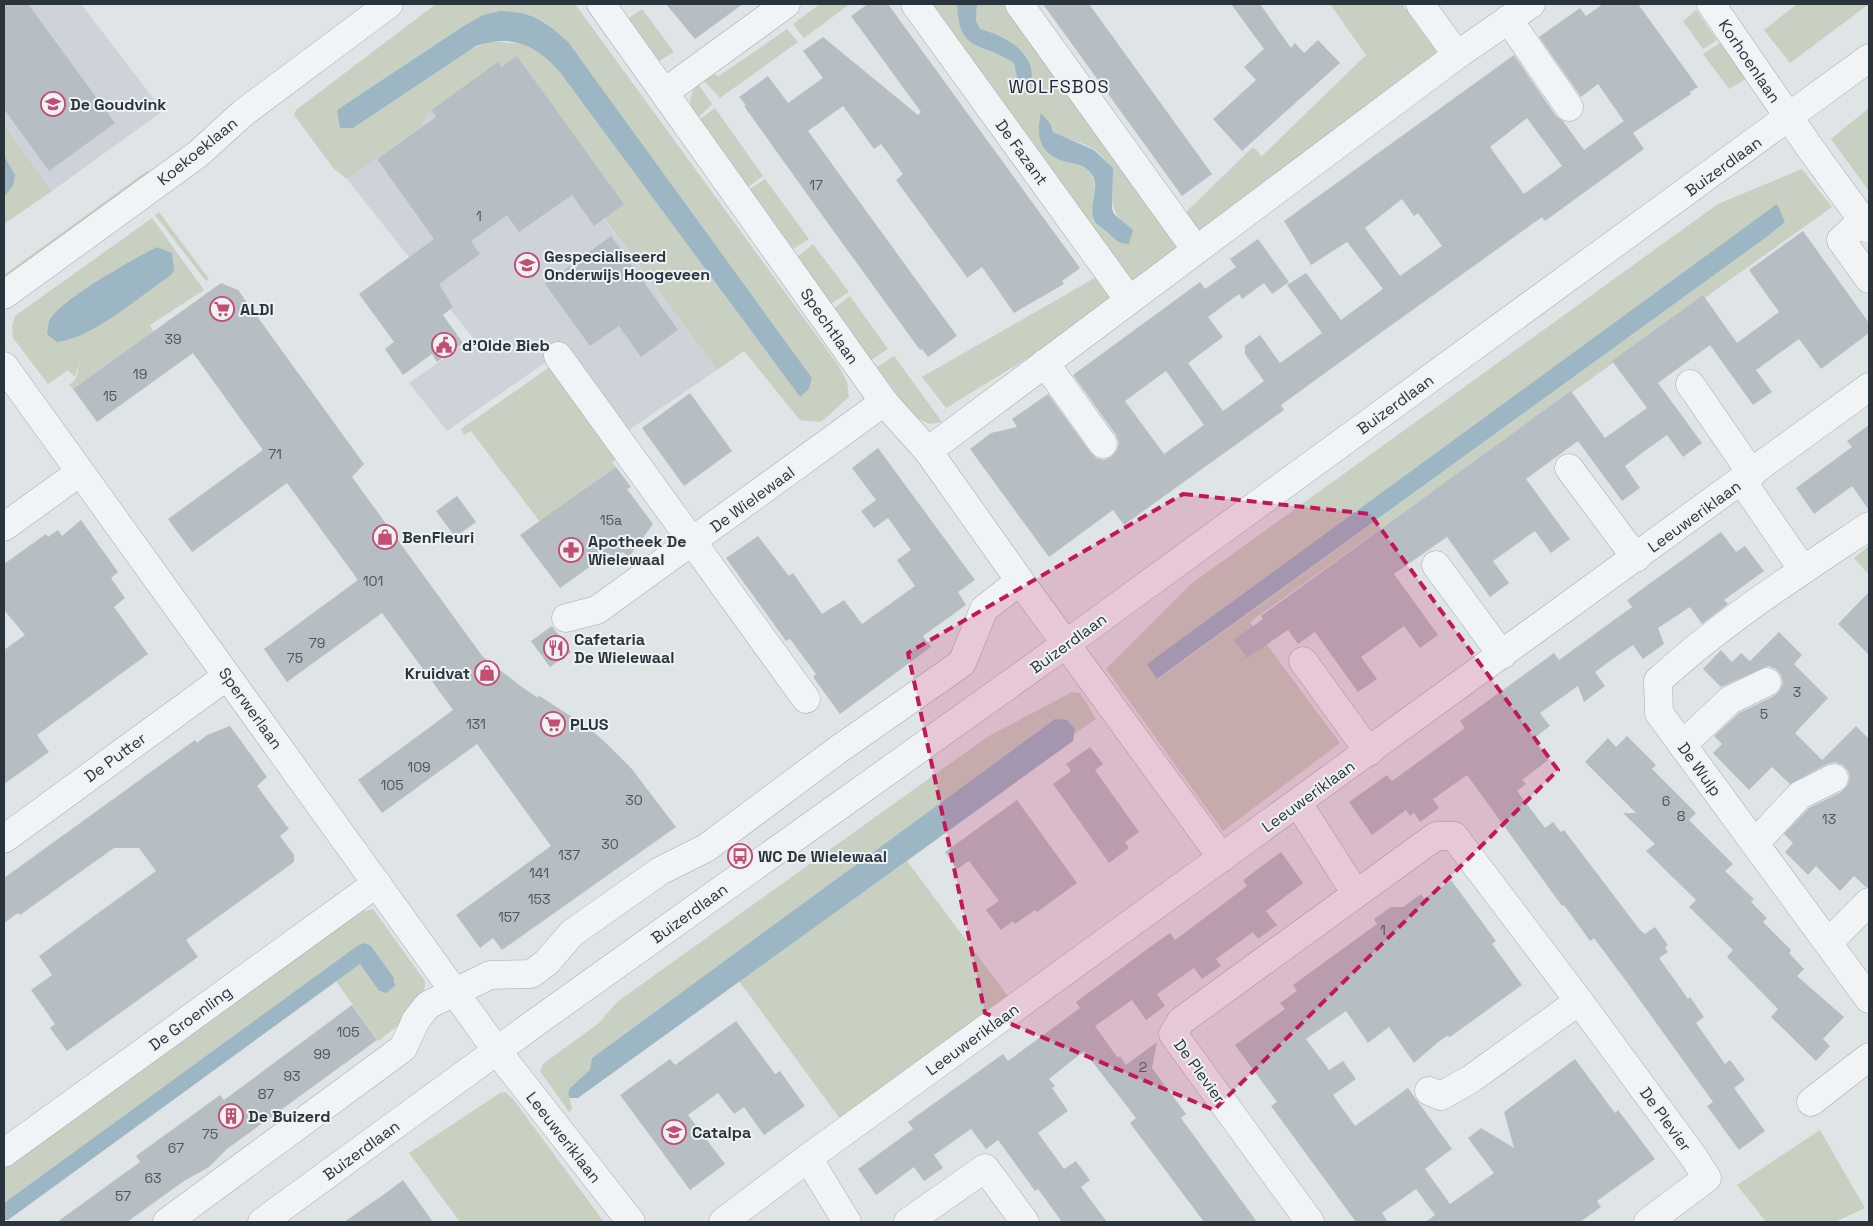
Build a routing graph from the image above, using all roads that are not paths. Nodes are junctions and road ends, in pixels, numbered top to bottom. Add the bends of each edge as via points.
1 (389, 4) edge
2 (601, 4) edge
3 (786, 4) edge
4 (915, 4) edge
5 (1019, 4) edge
6 (1420, 4) edge
7 (1531, 4) edge
8 (1712, 4) edge
9 (1508, 20) junction
10 (1457, 55) junction
11 (1869, 58) edge
12 (665, 92) junction
13 (1569, 107) dead end
14 (1789, 118) junction
15 (1866, 225) edge
16 (1196, 250) junction
17 (1869, 279) edge
18 (4, 295) edge
19 (1129, 300) junction
20 (558, 356) dead end
21 (1045, 364) junction
22 (4, 366) edge
23 (1690, 384) dead end
24 (1869, 387) edge
25 (884, 402) junction
26 (1103, 444) dead end
27 (928, 451) junction
28 (1569, 468) dead end
29 (80, 472) junction
30 (1747, 478) junction
31 (1869, 526) edge
32 (4, 527) edge
33 (694, 541) junction
34 (1636, 558) junction
35 (1436, 565) dead end
36 (1803, 570) junction
37 (1020, 581) junction
38 (566, 618) dead end
39 (1066, 644) junction
40 (1502, 655) junction
41 (1303, 661) dead end
42 (227, 676) junction
43 (1767, 682) dead end
44 (806, 699) dead end
45 (1682, 744) junction
46 (1368, 752) junction
47 (1834, 778) dead end
48 (1298, 803) junction
49 (4, 839) edge
50 (1754, 843) junction
51 (1222, 858) junction
52 (377, 883) junction
53 (1356, 894) junction
54 (1869, 902) edge
55 (1828, 943) junction
56 (455, 992) junction
57 (1869, 999) edge
58 (1580, 1001) junction
59 (498, 1051) junction
60 (1869, 1057) edge
61 (1429, 1091) dead end
62 (1811, 1102) dead end
63 (4, 1153) edge
64 (808, 1158) junction
65 (167, 1222) edge
66 (262, 1222) edge
67 (631, 1222) edge
68 (723, 1222) edge
69 (847, 1222) edge
70 (908, 1222) edge
71 (1025, 1222) edge
72 (1310, 1222) edge
73 (1648, 1222) edge

1 - 18 street, Koekoeklaan via 243,113 198,154
2 - 12 street, Spechtlaan
3 - 12 street
4 - 19 street, De Fazant
5 - 16 street
6 - 10 street
7 - 9 street
8 - 14 street, Korhoenlaan
9 - 10 street
9 - 13 street
10 - 16 street
11 - 14 street, Buizerdlaan
12 - 25 street, Spechtlaan
14 - 15 street
14 - 39 street, Buizerdlaan
15 - 17 street via 1841,240
16 - 19 street
19 - 21 street
20 - 33 street
21 - 26 street
21 - 27 street
22 - 29 street, Sperwerlaan
23 - 30 street, Leeuweriklaan
24 - 30 street, Leeuweriklaan
25 - 27 street, Spechtlaan
25 - 33 street, De Wielewaal
27 - 37 street, Spechtlaan
28 - 34 street, Leeuweriklaan
29 - 32 street
29 - 42 street, Sperwerlaan
30 - 34 street, Leeuweriklaan
30 - 36 street
31 - 36 street, De Wulp
33 - 38 street, De Wielewaal via 596,610
33 - 44 street
34 - 40 street, Leeuweriklaan
35 - 40 street
36 - 45 street, De Wulp via 1687,654 1658,681 1659,713
37 - 39 street, Spechtlaan
37 - 56 street via 984,609 962,663 706,848 660,871 572,933 546,963 531,974 490,975
39 - 51 street
39 - 59 street, Buizerdlaan
40 - 46 street, Leeuweriklaan
41 - 46 street, Leeuweriklaan
42 - 49 street, De Putter
42 - 52 street, Sperwerlaan
43 - 45 street via 1730,700
45 - 50 street, De Wulp
46 - 48 street, Leeuweriklaan
47 - 50 street via 1800,795
48 - 51 street, Leeuweriklaan
48 - 53 street
50 - 55 street, De Wulp
51 - 64 street, Leeuweriklaan
52 - 56 street, Sperwerlaan
52 - 63 street, De Groenling
53 - 58 street, De Plevier via 1436,836 1454,836
53 - 72 street, De Plevier via 1181,1021 1173,1034
54 - 55 street
55 - 57 street, De Wulp
56 - 59 street, Sperwerlaan
56 - 65 street via 428,1005 416,1020 403,1048
58 - 61 street via 1471,1079 1441,1096
58 - 73 street, De Plevier via 1707,1178
59 - 66 street, Buizerdlaan
59 - 67 street, Leeuweriklaan
60 - 62 street
64 - 68 street, Leeuweriklaan
64 - 69 street
70 - 71 street via 985,1168

